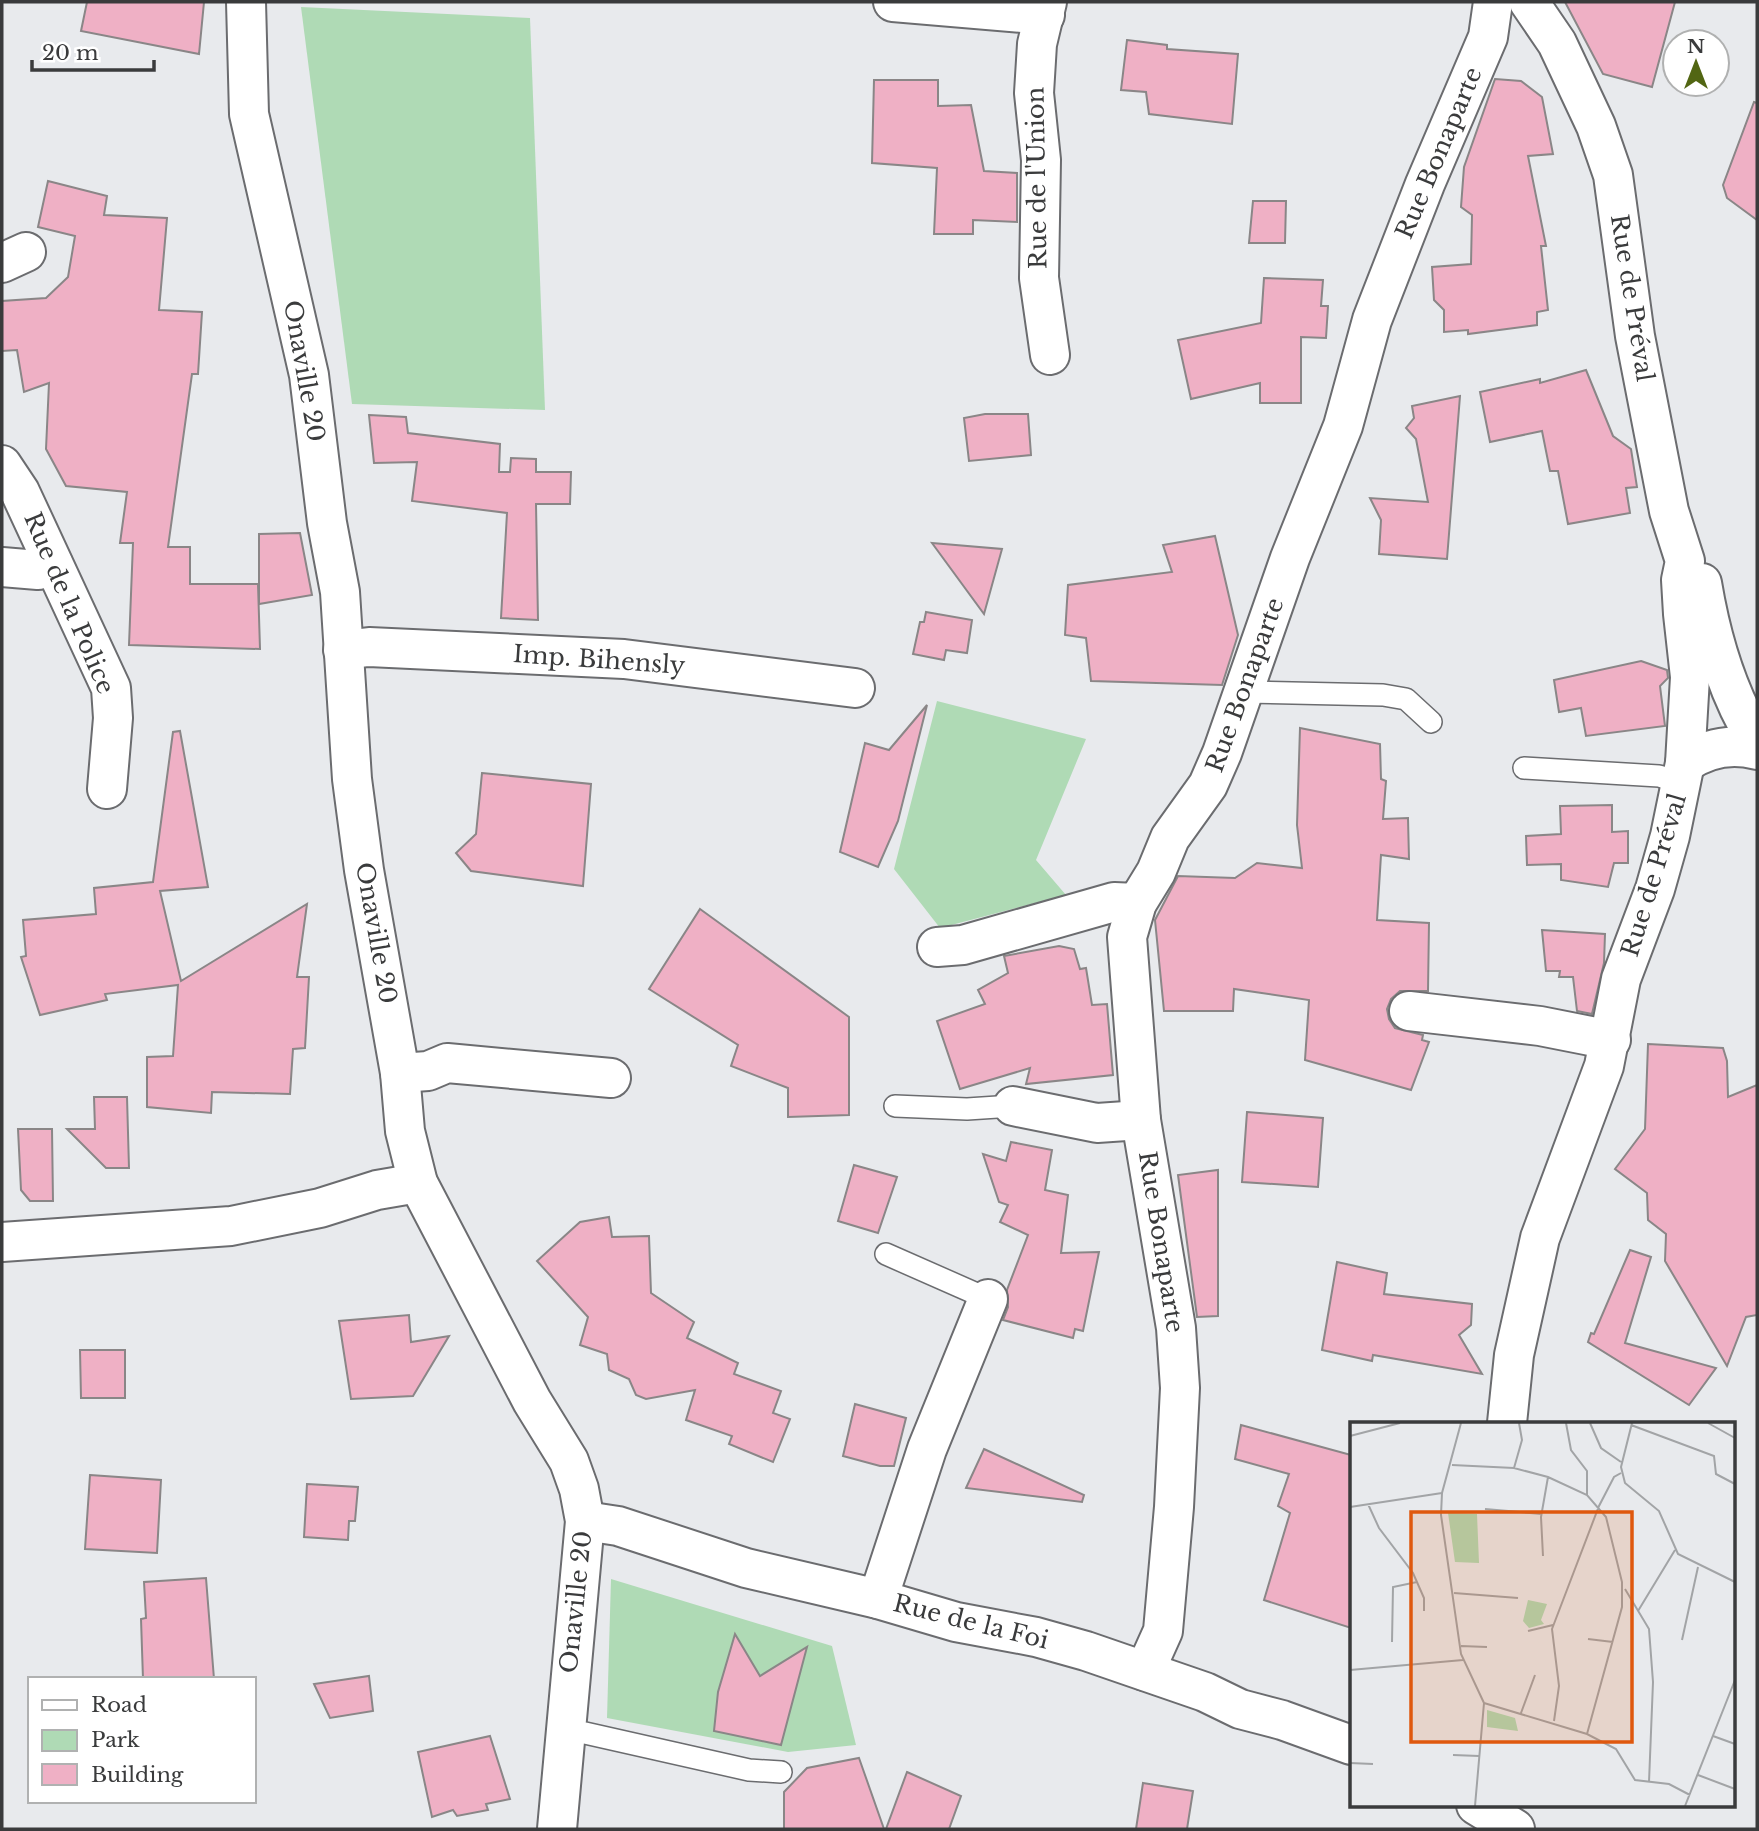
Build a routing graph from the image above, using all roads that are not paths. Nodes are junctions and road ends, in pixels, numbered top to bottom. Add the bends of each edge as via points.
1 (246, 2) edge
2 (893, 2) edge
3 (1493, 2) edge
4 (1529, 2) edge
5 (1046, 8) edge
6 (1050, 355) dead end
7 (2, 464) edge
8 (1685, 561) junction
9 (53, 564) junction
10 (2, 567) edge
11 (343, 650) junction
12 (855, 688) dead end
13 (1243, 692) junction
14 (1430, 722) dead end
15 (1752, 737) edge
16 (1684, 758) junction
17 (1524, 768) dead end
18 (107, 789) dead end
19 (1137, 903) junction
20 (937, 947) dead end
21 (1409, 1011) dead end
22 (1611, 1040) junction
23 (400, 1073) junction
24 (611, 1078) dead end
25 (895, 1105) dead end
26 (1013, 1105) joint
27 (1142, 1121) junction
28 (418, 1183) junction
29 (2, 1242) edge
30 (886, 1254) dead end
31 (988, 1299) joint
32 (1507, 1422) edge
33 (585, 1521) junction
34 (878, 1600) junction
35 (1145, 1671) junction
36 (565, 1732) junction
37 (1350, 1745) edge
38 (781, 1772) dead end
39 (1478, 1806) edge
40 (557, 1829) edge
41 (1515, 1829) edge

1 - 11 street, Onaville 20 via 249,114 309,375 340,592
2 - 5 street
3 - 13 street, Rue Bonaparte via 1488,37 1372,320 1343,426
4 - 8 street, Rue de Préval via 1557,43 1613,175 1636,335 1669,511
5 - 6 street, Rue de l'Union via 1037,44 1034,93 1041,160 1039,278
7 - 9 street, Rue de la Police
8 - 15 street via 1700,572 1708,618
8 - 16 street, Rue de Préval via 1681,580 1690,677
9 - 10 street via 38,570
9 - 18 street, Rue de la Police via 111,688
11 - 12 street, Imp. Bihensly via 369,647 624,659
11 - 23 street, Onaville 20 via 364,870
13 - 14 lane via 1383,695 1406,699
13 - 19 street, Rue Bonaparte via 1208,785 1170,838
15 - 16 street via 1721,716 1699,720
16 - 17 lane via 1659,776
16 - 22 street, Rue de Préval via 1655,889 1621,979
19 - 20 street via 1114,902 963,945
19 - 27 street, Rue Bonaparte via 1127,937
21 - 22 street via 1540,1026
22 - 32 street, Rue de Préval via 1540,1238 1514,1354
23 - 24 street via 428,1071 447,1063
23 - 28 street, Onaville 20 via 405,1131
25 - 26 lane via 967,1109
26 - 27 street via 1097,1123
27 - 35 street, Rue Bonaparte via 1176,1328 1180,1388 1163,1631
28 - 29 street via 231,1226
28 - 33 street, Onaville 20 via 532,1401 569,1461
30 - 31 lane
31 - 34 street via 927,1449
33 - 34 street, Rue de la Foi via 618,1526 746,1567
33 - 36 street, Onaville 20
34 - 35 street, Rue de la Foi via 1036,1637
35 - 37 street, Rue de la Foi via 1240,1709
36 - 38 lane via 749,1770
36 - 40 street, Onaville 20
39 - 41 street

